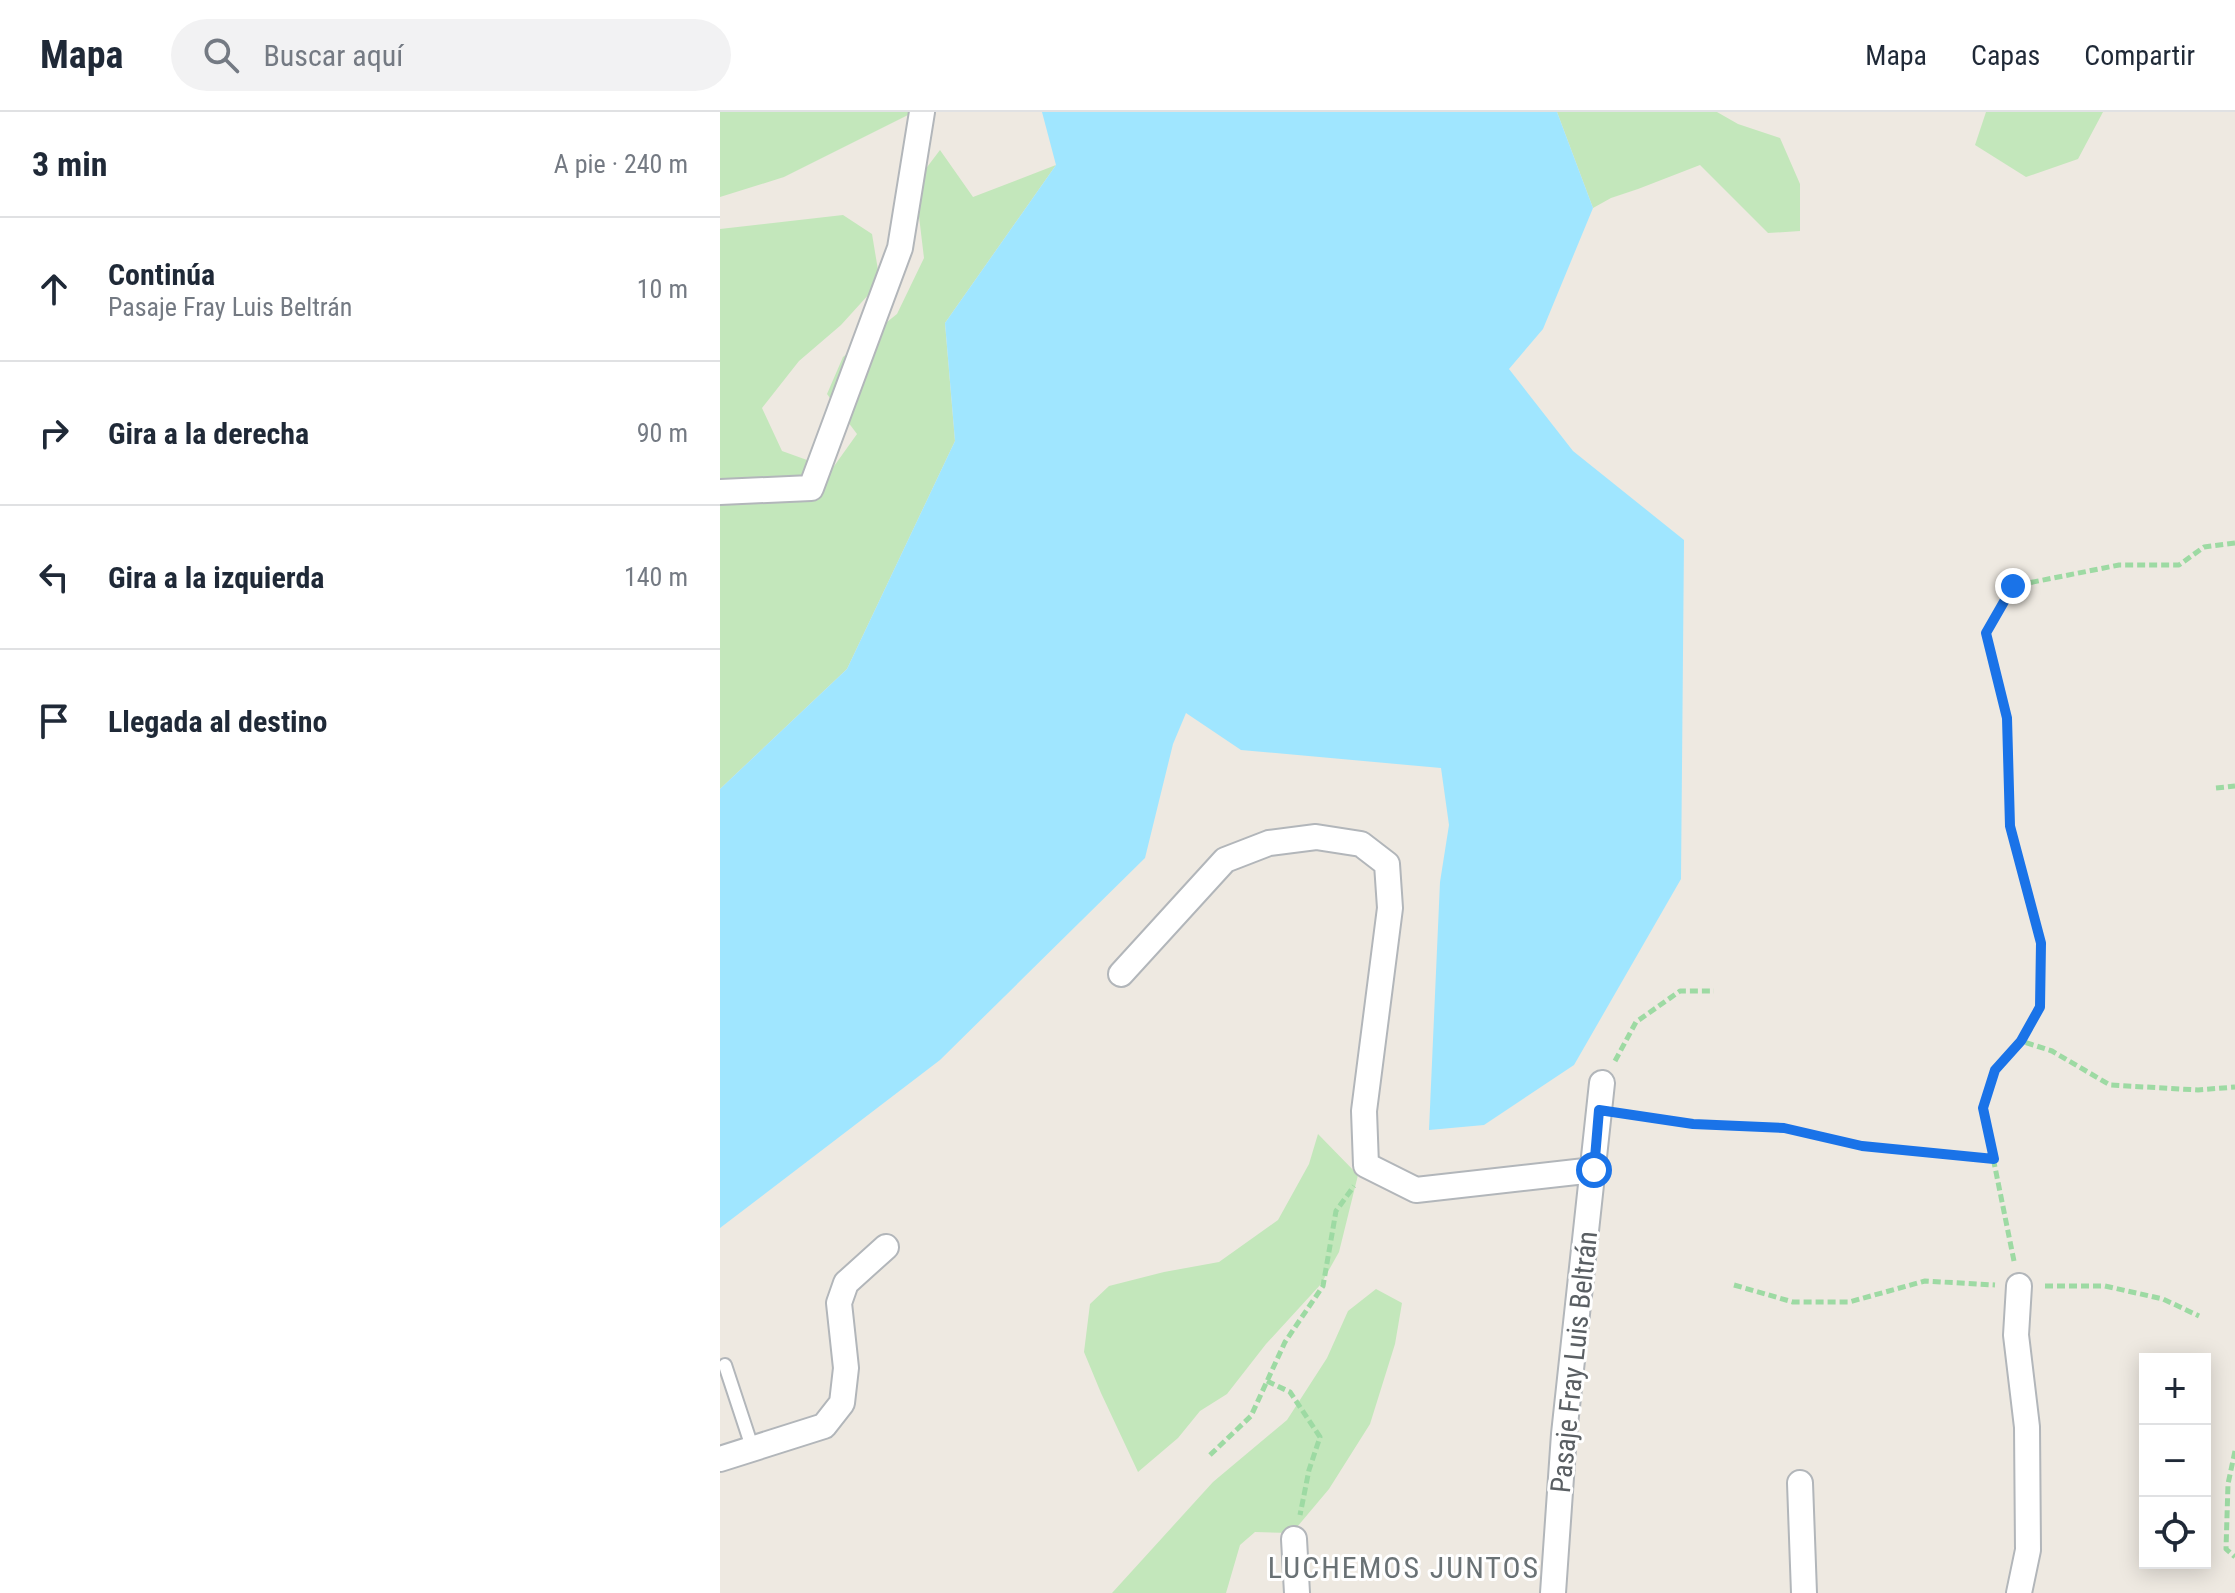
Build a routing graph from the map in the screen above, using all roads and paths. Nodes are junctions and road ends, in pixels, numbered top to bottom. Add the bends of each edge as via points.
1 (922, 112) edge
2 (720, 492) edge
3 (2235, 543) edge
4 (2235, 786) edge
5 (2216, 788) dead end
6 (1121, 974) dead end
7 (1714, 991) dead end
8 (2021, 1041) junction
9 (1602, 1083) joint
10 (2235, 1087) edge
11 (1599, 1110) junction
12 (1994, 1159) junction
13 (1368, 1166) junction
14 (1594, 1170) junction
15 (886, 1247) dead end
16 (1734, 1285) dead end
17 (2019, 1286) junction
18 (2199, 1316) dead end
19 (725, 1365) dead end
20 (1267, 1381) junction
21 (753, 1450) junction
22 (2235, 1451) edge
23 (1210, 1455) dead end
24 (720, 1459) edge
25 (1800, 1483) dead end
26 (1294, 1539) joint
27 (2235, 1557) edge
28 (1297, 1593) edge
29 (1553, 1593) edge
30 (1804, 1593) edge
31 (2019, 1593) edge

1 - 2 street via 900,248 811,488
3 - 8 path via 2204,547 2179,565 2119,565 2013,586 1986,633 2007,718 2010,826 2041,943 2040,1007
4 - 5 path
6 - 13 street via 1225,860 1269,843 1316,837 1361,844 1387,864 1390,908 1364,1111
7 - 9 path via 1680,991 1636,1022
8 - 10 path via 2052,1051 2110,1085
8 - 12 path via 1995,1070 1983,1108
9 - 11 street, Pasaje Fray Luis Beltrán
11 - 12 path via 1693,1124 1784,1128 1862,1146
11 - 14 street, Pasaje Fray Luis Beltrán
12 - 17 path
13 - 14 street via 1416,1190
13 - 20 path via 1336,1211 1323,1286 1285,1342
14 - 29 street, Pasaje Fray Luis Beltrán via 1564,1434
15 - 21 street via 846,1283 839,1303 846,1368 842,1403 824,1426
16 - 17 path via 1793,1302 1849,1302 1925,1281
17 - 18 path via 2105,1286 2163,1299
17 - 31 street via 2016,1335 2027,1427 2028,1550
19 - 21 lane
20 - 23 path via 1251,1416
20 - 26 path via 1290,1392 1320,1437
21 - 24 street
22 - 27 path via 2226,1549
25 - 30 street
26 - 28 street

